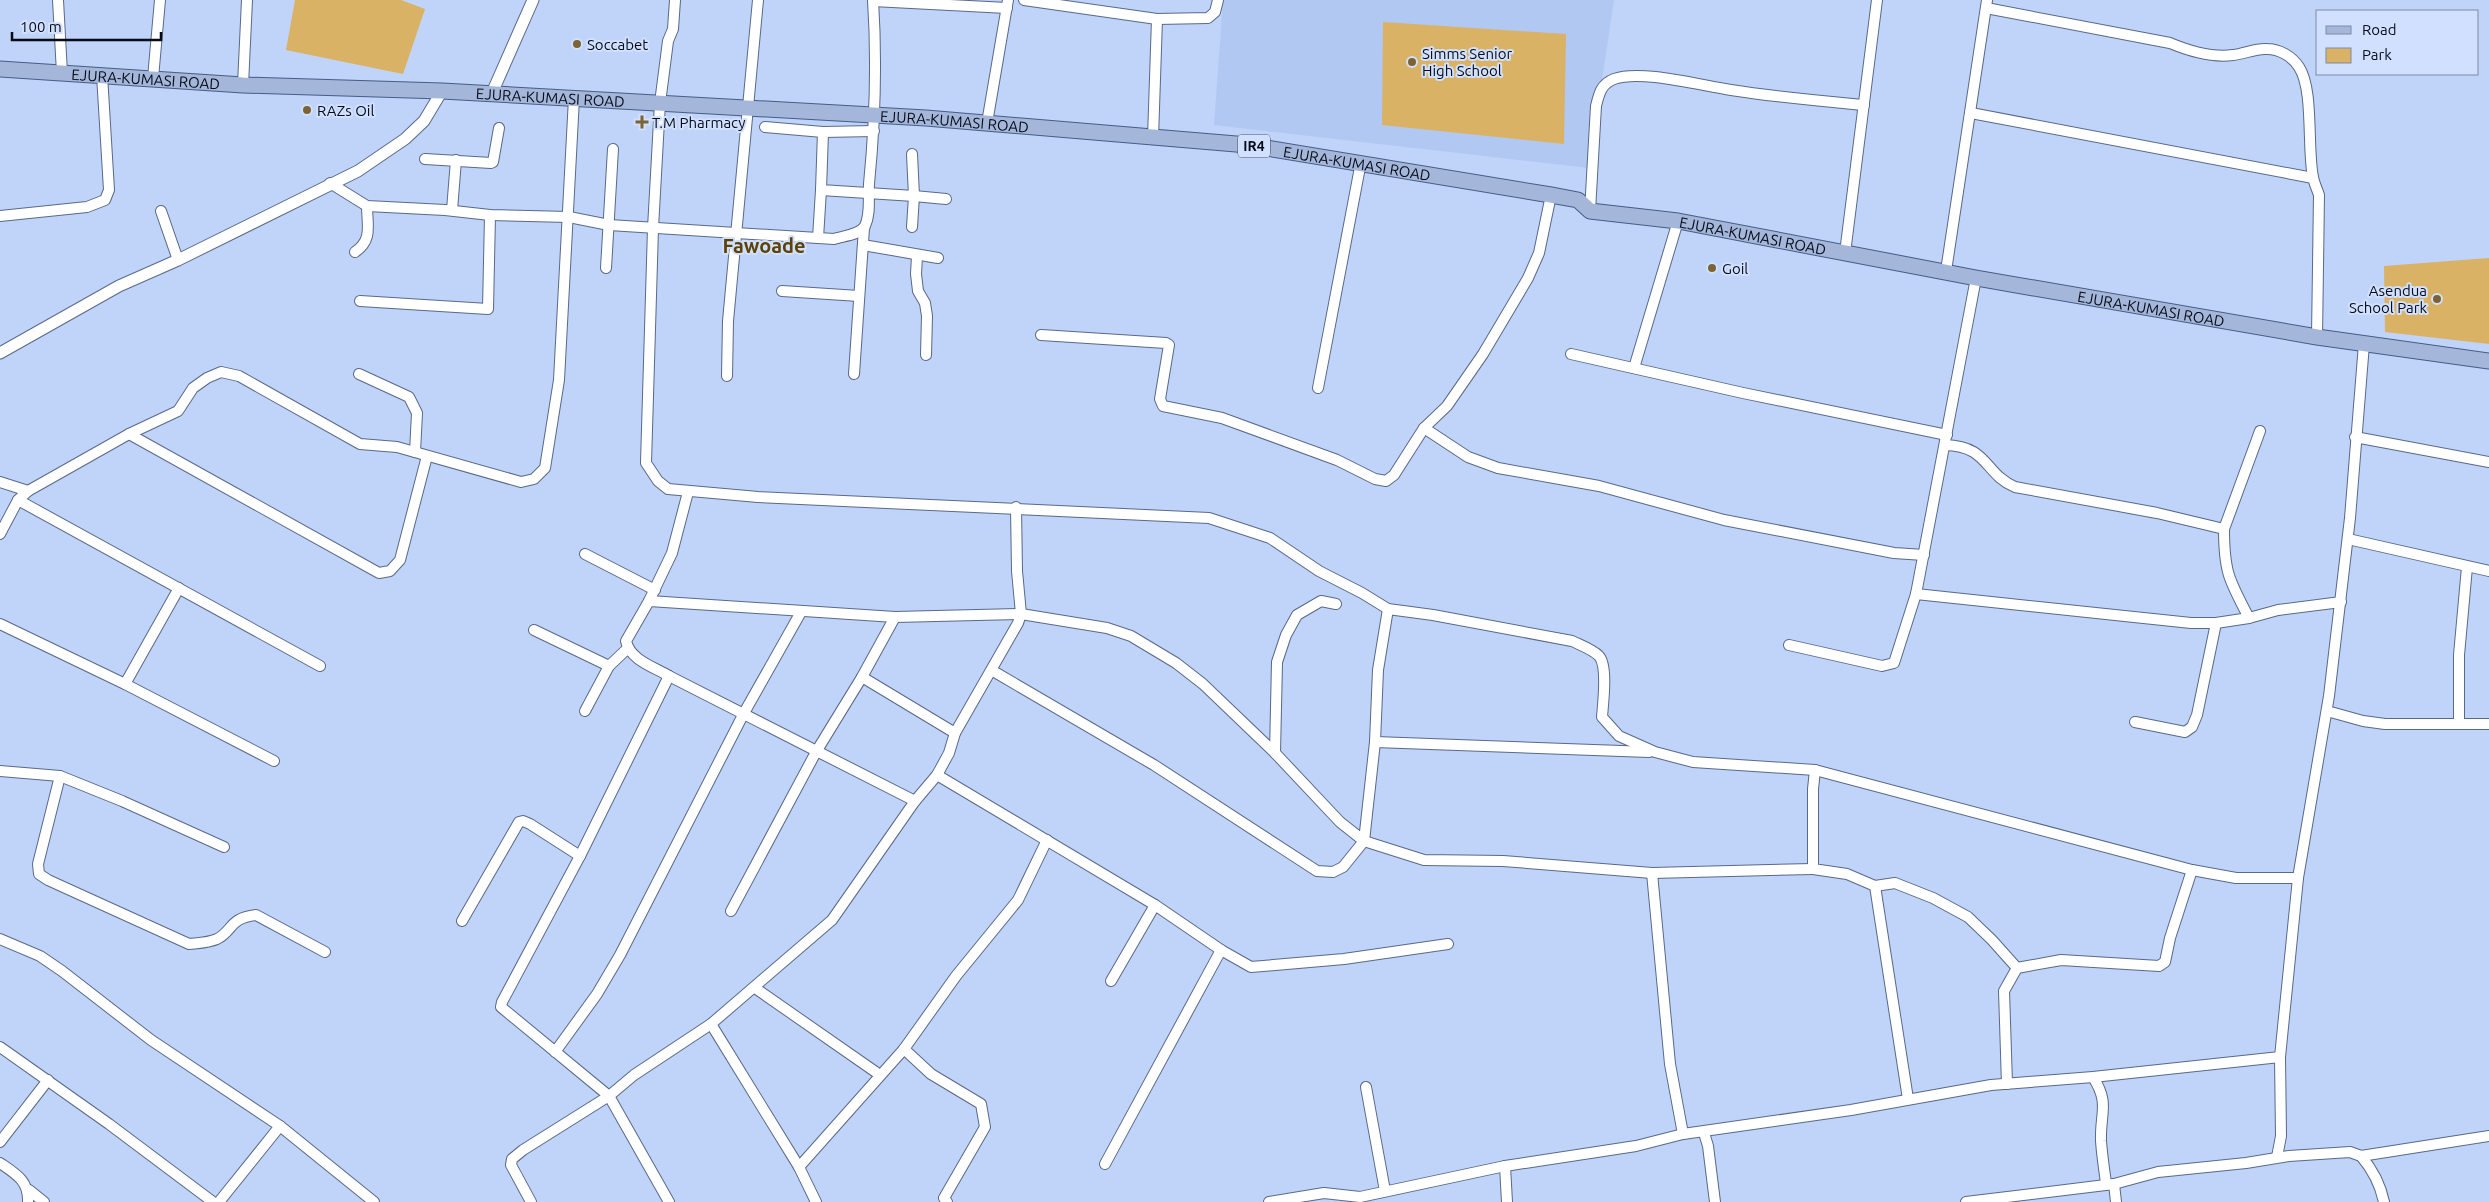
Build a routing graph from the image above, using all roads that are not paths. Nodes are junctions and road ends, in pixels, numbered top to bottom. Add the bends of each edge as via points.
1 (58, 0) edge
2 (160, 0) edge
3 (247, 0) edge
4 (533, 0) edge
5 (675, 0) edge
6 (758, 0) edge
7 (873, 0) edge
8 (1024, 0) edge
9 (1218, 0) edge
10 (1877, 0) edge
11 (1008, 4) edge
12 (1987, 4) edge
13 (1085, 5) edge
14 (1157, 19) junction
15 (0, 69) edge
16 (62, 73) junction
17 (102, 75) junction
18 (154, 78) junction
19 (243, 85) junction
20 (442, 91) junction
21 (492, 94) junction
22 (574, 98) junction
23 (660, 103) junction
24 (1864, 105) junction
25 (746, 108) junction
26 (1971, 113) junction
27 (875, 114) junction
28 (987, 123) junction
29 (766, 127) dead end
30 (499, 128) dead end
31 (874, 131) junction
32 (823, 132) junction
33 (1154, 138) junction
34 (613, 149) dead end
35 (912, 154) dead end
36 (425, 159) dead end
37 (456, 160) junction
38 (1361, 162) junction
39 (2313, 178) junction
40 (330, 183) junction
41 (821, 190) junction
42 (868, 194) junction
43 (1551, 195) junction
44 (914, 196) junction
45 (946, 199) dead end
46 (367, 206) junction
47 (452, 210) junction
48 (161, 211) dead end
49 (1590, 211) junction
50 (490, 215) junction
51 (0, 216) edge
52 (569, 218) junction
53 (1678, 221) junction
54 (609, 225) junction
55 (912, 227) dead end
56 (653, 228) junction
57 (864, 228) junction
58 (737, 232) junction
59 (818, 238) junction
60 (863, 245) junction
61 (355, 252) dead end
62 (1845, 253) junction
63 (917, 256) junction
64 (938, 258) dead end
65 (178, 260) junction
66 (606, 268) dead end
67 (1946, 271) junction
68 (1976, 278) junction
69 (782, 291) dead end
70 (859, 296) junction
71 (360, 301) dead end
72 (1041, 335) dead end
73 (2317, 337) junction
74 (2364, 344) junction
75 (0, 353) edge
76 (1571, 354) dead end
77 (926, 355) dead end
78 (2489, 361) edge
79 (1634, 368) junction
80 (359, 374) dead end
81 (854, 374) dead end
82 (726, 376) dead end
83 (1318, 388) dead end
84 (1424, 428) junction
85 (2260, 431) dead end
86 (128, 434) junction
87 (1947, 434) junction
88 (2355, 437) junction
89 (1945, 445) junction
90 (415, 452) junction
91 (427, 456) junction
92 (2489, 462) edge
93 (0, 482) edge
94 (28, 491) junction
95 (688, 492) junction
96 (18, 500) junction
97 (1016, 507) junction
98 (2224, 528) junction
99 (0, 534) edge
100 (2348, 539) junction
101 (585, 554) dead end
102 (1924, 555) junction
103 (2467, 567) junction
104 (2489, 570) edge
105 (179, 588) junction
106 (655, 590) junction
107 (1916, 594) junction
108 (650, 601) junction
109 (2340, 602) junction
110 (1336, 604) dead end
111 (1388, 609) junction
112 (801, 612) junction
113 (1021, 614) junction
114 (896, 617) junction
115 (2249, 618) junction
116 (2216, 623) junction
117 (0, 624) edge
118 (534, 630) dead end
119 (1789, 644) dead end
120 (627, 649) junction
121 (320, 666) dead end
122 (609, 666) junction
123 (993, 671) junction
124 (669, 676) junction
125 (862, 677) junction
126 (126, 684) junction
127 (2327, 710) junction
128 (585, 711) dead end
129 (744, 714) junction
130 (2135, 722) dead end
131 (2458, 724) junction
132 (2489, 724) edge
133 (955, 733) junction
134 (1375, 742) junction
135 (816, 752) junction
136 (1656, 752) junction
137 (1274, 753) junction
138 (274, 761) dead end
139 (1815, 770) junction
140 (0, 771) edge
141 (937, 775) junction
142 (60, 776) junction
143 (915, 801) junction
144 (1047, 840) junction
145 (1364, 841) junction
146 (224, 847) dead end
147 (580, 856) junction
148 (1813, 869) junction
149 (2192, 870) junction
150 (1652, 873) junction
151 (2298, 878) junction
152 (1874, 886) junction
153 (1155, 905) junction
154 (731, 911) dead end
155 (462, 921) dead end
156 (0, 939) edge
157 (1448, 944) dead end
158 (1221, 950) junction
159 (325, 952) dead end
160 (2017, 968) junction
161 (1111, 981) dead end
162 (754, 988) junction
163 (711, 1024) junction
164 (0, 1047) edge
165 (904, 1049) junction
166 (555, 1052) junction
167 (2280, 1057) junction
168 (880, 1075) junction
169 (2093, 1077) junction
170 (48, 1080) junction
171 (2007, 1084) junction
172 (1366, 1087) dead end
173 (609, 1096) junction
174 (1908, 1099) junction
175 (280, 1126) junction
176 (1704, 1133) junction
177 (1682, 1134) junction
178 (2489, 1136) edge
179 (0, 1142) edge
180 (2361, 1156) junction
181 (2277, 1157) junction
182 (0, 1163) edge
183 (1105, 1164) dead end
184 (1505, 1166) junction
185 (799, 1167) junction
186 (2110, 1184) junction
187 (28, 1190) junction
188 (1385, 1191) junction
189 (28, 1202) edge
190 (44, 1202) edge
191 (213, 1202) edge
192 (219, 1202) edge
193 (374, 1202) edge
194 (531, 1202) edge
195 (669, 1202) edge
196 (816, 1202) edge
197 (947, 1202) edge
198 (1269, 1202) edge
199 (1507, 1202) edge
200 (1715, 1202) edge
201 (1966, 1202) edge
202 (2116, 1202) edge
203 (2384, 1202) edge

1 - 16 street
2 - 18 street
3 - 19 street
4 - 21 street
5 - 23 street
6 - 25 street
7 - 11 street
7 - 27 street
8 - 13 street
9 - 14 street via 1215,12 1208,18
10 - 24 street
11 - 28 street
12 - 26 street
12 - 39 street via 2170,43 2190,52 2232,56 2265,48 2280,50 2298,66 2303,76
13 - 14 street
14 - 33 street
15 - 16 main road, EJURA-KUMASI ROAD / IR4
16 - 17 main road, EJURA-KUMASI ROAD / IR4
17 - 18 main road, EJURA-KUMASI ROAD / IR4
17 - 51 street via 109,190 105,200 87,207
18 - 19 main road, EJURA-KUMASI ROAD / IR4
19 - 20 main road, EJURA-KUMASI ROAD / IR4
20 - 21 main road, EJURA-KUMASI ROAD / IR4
20 - 40 street via 424,121 405,139 358,171
21 - 22 main road, EJURA-KUMASI ROAD / IR4
22 - 23 main road, EJURA-KUMASI ROAD / IR4
22 - 52 street
23 - 25 main road, EJURA-KUMASI ROAD / IR4
23 - 56 street
24 - 49 street via 1637,76 1615,79 1600,90 1596,106
24 - 62 street
25 - 27 main road, EJURA-KUMASI ROAD / IR4
25 - 58 street
26 - 39 street
26 - 67 street
27 - 28 main road, EJURA-KUMASI ROAD / IR4
27 - 31 street
28 - 33 main road, EJURA-KUMASI ROAD / IR4
29 - 32 street
30 - 37 street via 493,162
31 - 32 street
31 - 42 street
32 - 41 street
33 - 38 main road, EJURA-KUMASI ROAD / IR4 via 1248,145
34 - 54 street
35 - 44 street
36 - 37 street
37 - 47 street
38 - 43 main road, EJURA-KUMASI ROAD / IR4
38 - 83 street
39 - 73 street via 2319,195 2320,216
40 - 46 street
40 - 65 street
41 - 42 street
41 - 59 street
42 - 44 street
42 - 57 street via 869,216
43 - 49 main road, EJURA-KUMASI ROAD / IR4 via 1578,200
43 - 84 street via 1539,253 1528,278 1483,354 1447,406
44 - 45 street
44 - 55 street
46 - 47 street
46 - 61 street via 368,238 364,246
47 - 50 street
48 - 65 street
49 - 53 main road, EJURA-KUMASI ROAD / IR4
50 - 52 street
50 - 71 street via 488,309
52 - 54 street
52 - 91 street via 558,380 544,468 534,479 521,482
53 - 62 main road, EJURA-KUMASI ROAD / IR4
53 - 79 street
54 - 56 street
54 - 66 street
56 - 58 street
56 - 95 street via 646,463 668,489
57 - 59 street via 855,234 834,239
57 - 60 street
58 - 59 street
58 - 82 street
60 - 63 street
60 - 70 street
62 - 67 main road, EJURA-KUMASI ROAD / IR4
63 - 64 street
63 - 77 street via 918,291 925,303 927,316
65 - 75 street via 119,286
67 - 68 main road, EJURA-KUMASI ROAD / IR4
68 - 73 main road, EJURA-KUMASI ROAD / IR4
68 - 87 street
69 - 70 street
70 - 81 street
72 - 84 street via 1166,343 1169,345 1160,399 1163,406 1222,418 1337,460 1375,479 1386,481 1394,475
73 - 74 main road, EJURA-KUMASI ROAD / IR4
74 - 78 main road, EJURA-KUMASI ROAD / IR4
74 - 88 street
76 - 79 street
79 - 87 street
80 - 90 street via 408,397 417,413
84 - 102 street via 1468,457 1498,468 1599,486 1724,520 1894,553
85 - 98 street
86 - 90 street via 178,411 193,388 221,372 239,376 360,444 397,446
86 - 91 street via 379,573 390,571 400,560
86 - 94 street
87 - 89 street
88 - 92 street
88 - 100 street
89 - 98 street via 1971,450 2006,483 2015,487
89 - 102 street
90 - 91 street
93 - 94 street
94 - 96 street
95 - 97 street
95 - 106 street via 672,553
96 - 99 street
96 - 105 street
97 - 111 street via 1209,518 1270,538 1319,571
97 - 113 street
98 - 115 street via 2224,562 2230,582
100 - 103 street
100 - 109 street
101 - 106 street
102 - 107 street
103 - 104 street
103 - 131 street via 2459,656
105 - 121 street
105 - 126 street
106 - 108 street
107 - 116 street
107 - 119 street via 1894,663 1882,666
108 - 112 street
108 - 120 street via 626,641
109 - 115 street via 2300,606
109 - 127 street
110 - 137 street via 1321,600 1297,615 1286,636 1277,662
111 - 134 street via 1378,670
111 - 136 street via 1433,614 1572,641 1588,649 1604,662 1602,717 1619,736
112 - 114 street
112 - 129 street
113 - 114 street
113 - 123 street
113 - 137 street via 1108,628 1131,636 1204,684
114 - 125 street
115 - 116 street
116 - 130 street via 2192,727 2185,732
117 - 126 street
118 - 122 street
120 - 122 street
120 - 124 street
122 - 128 street
123 - 133 street
123 - 145 street via 1154,765 1317,871 1333,872 1342,868
124 - 129 street
124 - 147 street
125 - 133 street
125 - 135 street
126 - 138 street
127 - 131 street via 2385,724
127 - 151 street
129 - 135 street
129 - 166 street via 620,955 597,994
131 - 132 street
133 - 141 street
134 - 136 street
134 - 145 street
135 - 143 street
135 - 154 street
136 - 139 street via 1693,762
137 - 145 street via 1340,822
139 - 148 street
139 - 149 street
140 - 142 street
141 - 143 street
141 - 144 street
142 - 146 street
142 - 159 street via 38,864 39,874 48,880 189,944 218,939 244,916 256,915
143 - 162 street via 832,920
144 - 153 street
144 - 165 street via 1018,900 956,976
145 - 150 street via 1424,860 1503,861
147 - 155 street via 530,824 520,822
147 - 166 street via 502,1002 503,1010
148 - 150 street
148 - 152 street via 1847,874
149 - 151 street via 2236,878
149 - 160 street via 2165,962 2159,966 2061,960
150 - 177 street via 1670,1064
151 - 167 street
152 - 160 street via 1895,883 1968,917
152 - 174 street
153 - 158 street
153 - 161 street
156 - 175 street via 40,956 151,1040
157 - 158 street via 1344,959 1251,967
158 - 183 street
160 - 171 street via 2004,991
162 - 163 street
162 - 168 street
163 - 173 street via 634,1075
163 - 185 street
164 - 170 street
165 - 168 street
165 - 197 street via 931,1074 981,1104 985,1127 944,1198
166 - 173 street
167 - 169 street
167 - 181 street via 2281,1136
168 - 185 street
169 - 171 street
169 - 186 street via 2101,1090 2105,1111 2101,1139
170 - 179 street
170 - 191 street
171 - 174 street
172 - 188 street
173 - 194 street via 512,1159 511,1165
173 - 195 street
174 - 176 street
175 - 192 street
175 - 193 street
176 - 177 street
176 - 200 street
177 - 184 street via 1636,1146
178 - 180 street
180 - 181 street via 2350,1152
180 - 203 street via 2373,1170
181 - 186 street via 2158,1172
182 - 187 street via 18,1175
184 - 188 street
184 - 199 street
185 - 196 street
186 - 201 street
186 - 202 street
187 - 189 street
187 - 190 street
188 - 198 street via 1360,1197 1324,1193

